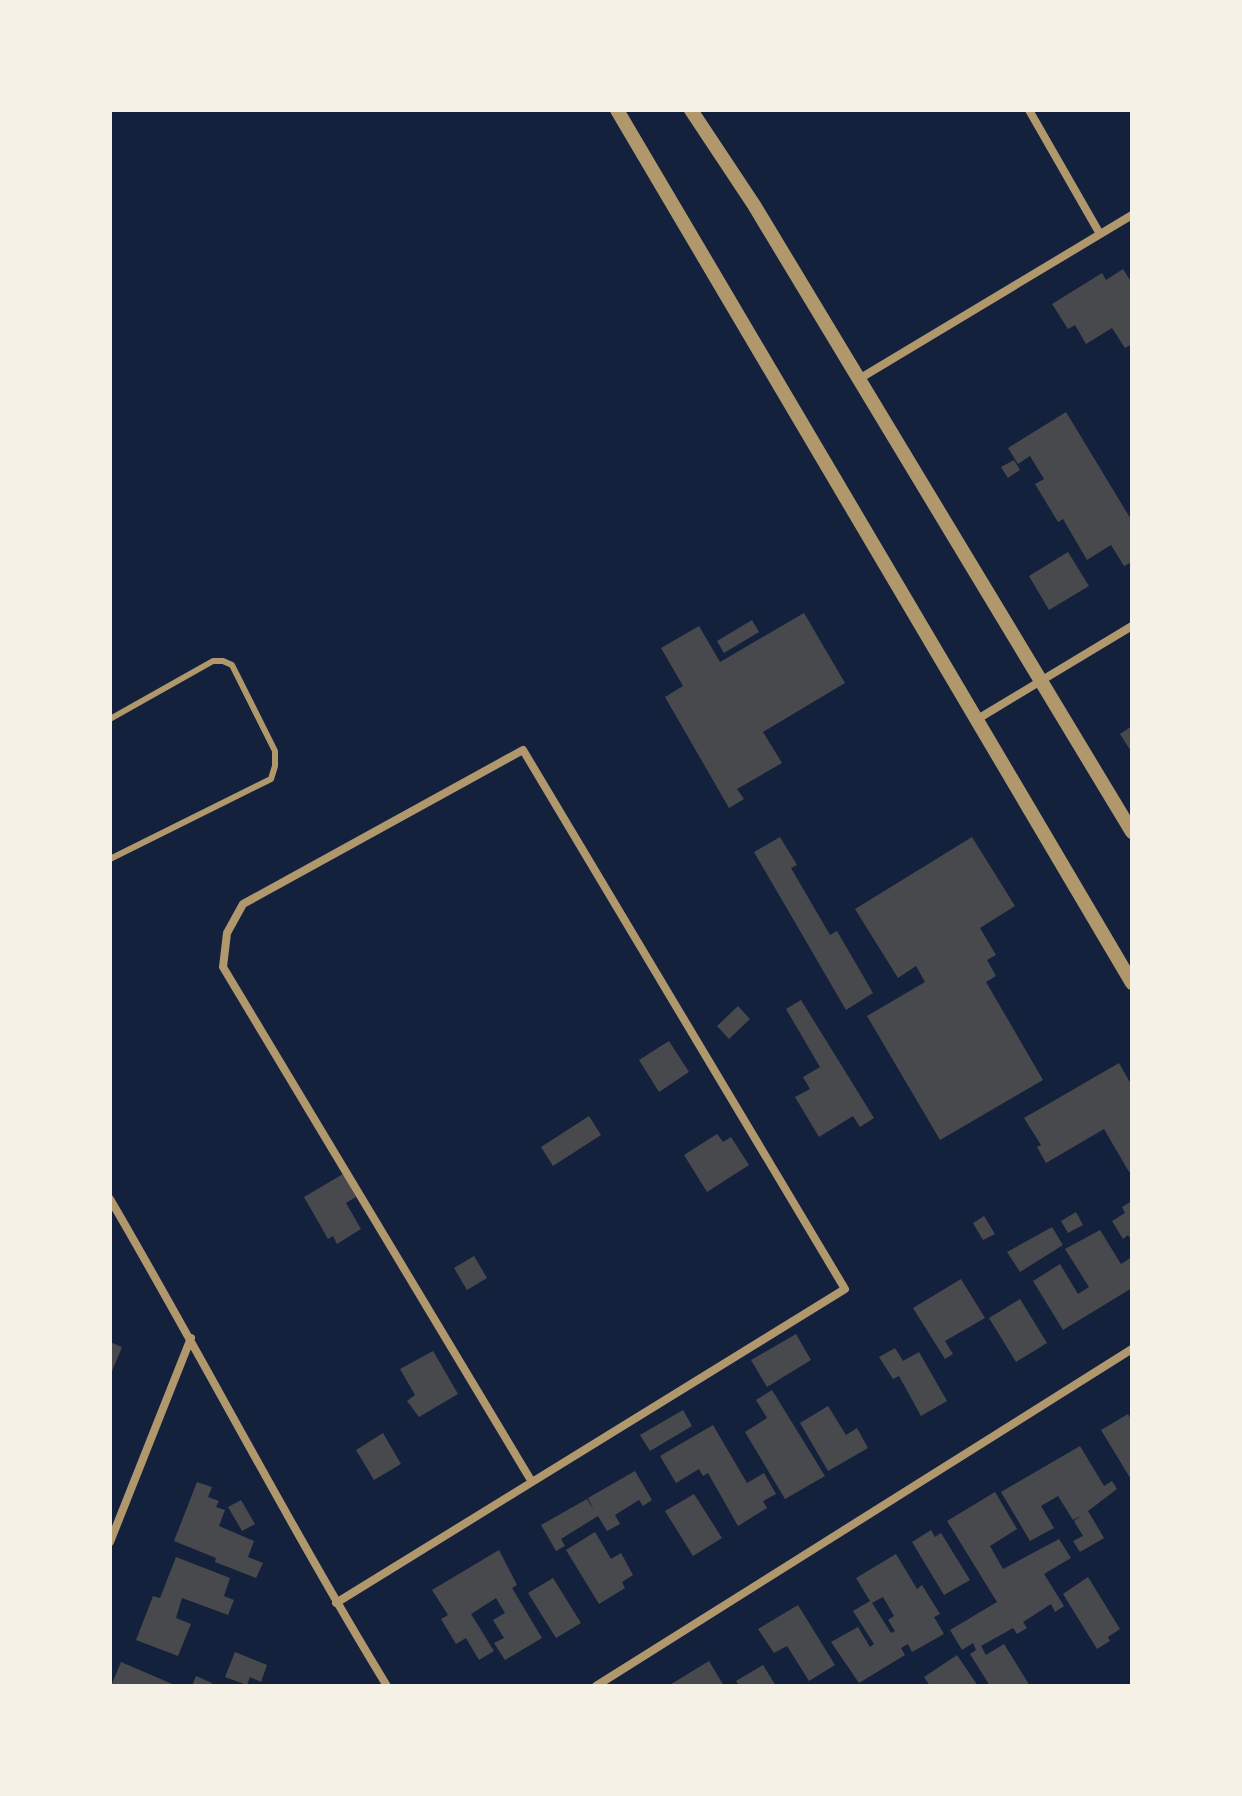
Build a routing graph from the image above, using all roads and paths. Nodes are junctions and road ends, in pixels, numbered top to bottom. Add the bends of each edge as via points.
1 (617, 110) edge
2 (691, 110) edge
3 (1029, 110) edge
4 (1132, 215) edge
5 (1100, 234) junction
6 (859, 379) junction
7 (1132, 626) edge
8 (1041, 682) junction
9 (110, 719) edge
10 (976, 721) junction
11 (1132, 832) edge
12 (110, 859) edge
13 (1132, 983) edge
14 (110, 1199) edge
15 (191, 1338) junction
16 (1132, 1349) edge
17 (532, 1482) junction
18 (110, 1542) edge
19 (336, 1603) junction
20 (387, 1686) edge
21 (596, 1686) edge

1 - 10 street
2 - 6 street
3 - 5 street
4 - 5 street
5 - 6 street
6 - 8 street
7 - 8 street
8 - 10 street
8 - 11 street
9 - 12 lane via 213,661 223,661 232,665 275,751 275,766 271,779
10 - 13 street
14 - 15 street
15 - 18 street
15 - 19 street
16 - 21 street
17 - 17 street via 845,1289 523,750 243,904 227,933 223,967
17 - 19 street
19 - 20 street

